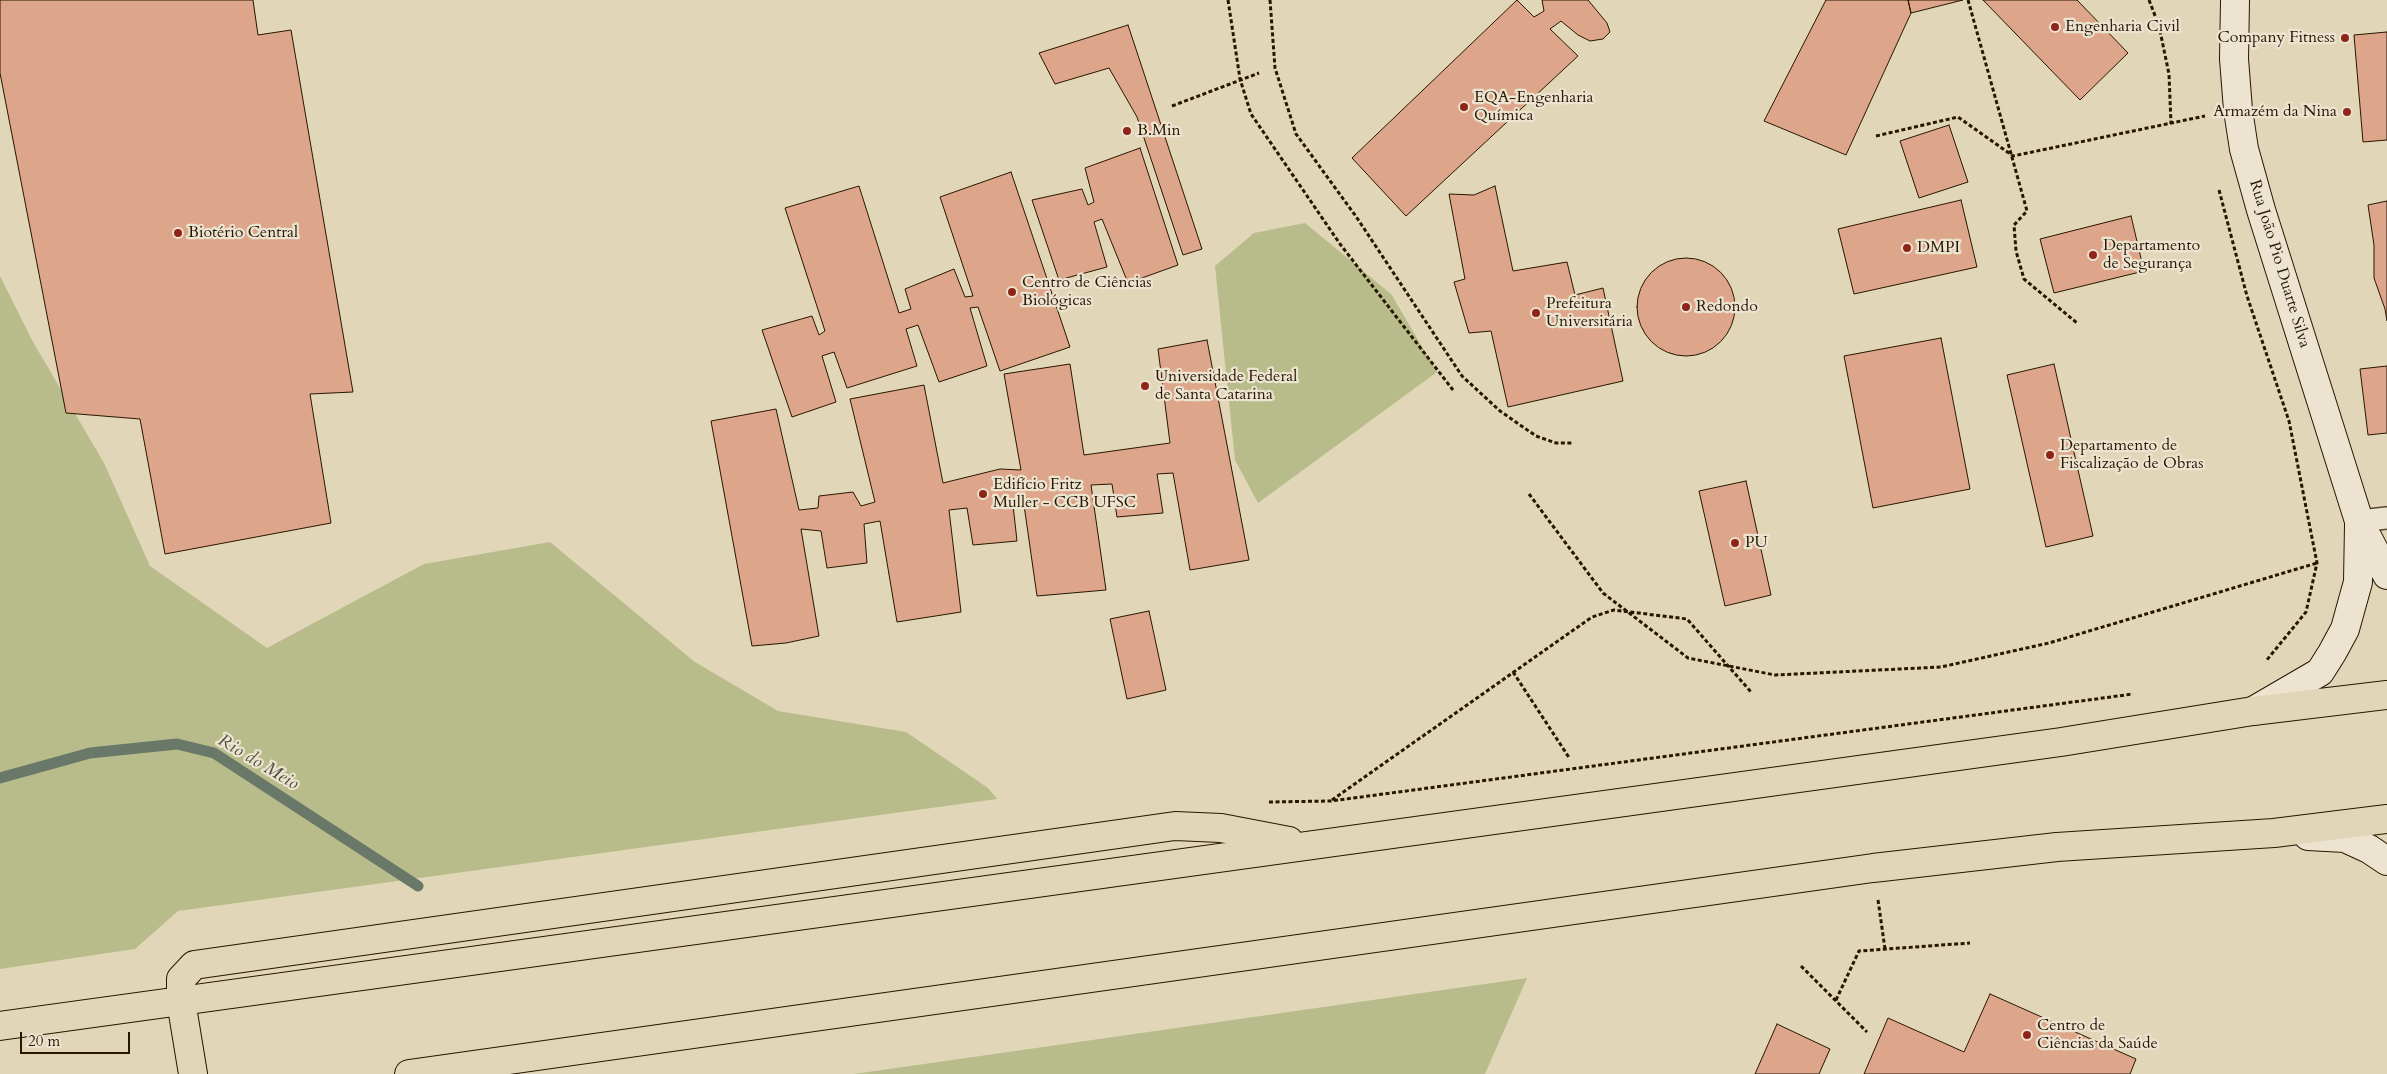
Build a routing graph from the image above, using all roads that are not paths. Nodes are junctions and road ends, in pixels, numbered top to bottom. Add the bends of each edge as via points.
1 (2235, 0) edge
2 (2387, 518) edge
3 (2359, 521) junction
4 (2387, 575) edge
5 (2387, 695) edge
6 (2253, 711) junction
7 (2387, 819) edge
8 (2274, 833) junction
9 (1310, 845) junction
10 (2387, 861) edge
11 (181, 1001) junction
12 (0, 1026) edge
13 (192, 1074) edge
14 (409, 1074) edge

1 - 3 main road, Rua João Pio Duarte Silva via 2238,110 2244,149
2 - 3 lane
3 - 4 main road, Rua João Pio Duarte Silva
3 - 6 main road, Rua João Pio Duarte Silva via 2358,582 2344,629 2332,654 2320,672
5 - 6 main road
6 - 9 main road via 2061,742
7 - 8 main road
8 - 10 main road via 2345,838
8 - 14 main road via 2057,847 1873,868
9 - 11 main road
9 - 11 main road via 1221,828 1175,826 194,966 181,979
11 - 12 main road
11 - 13 main road

